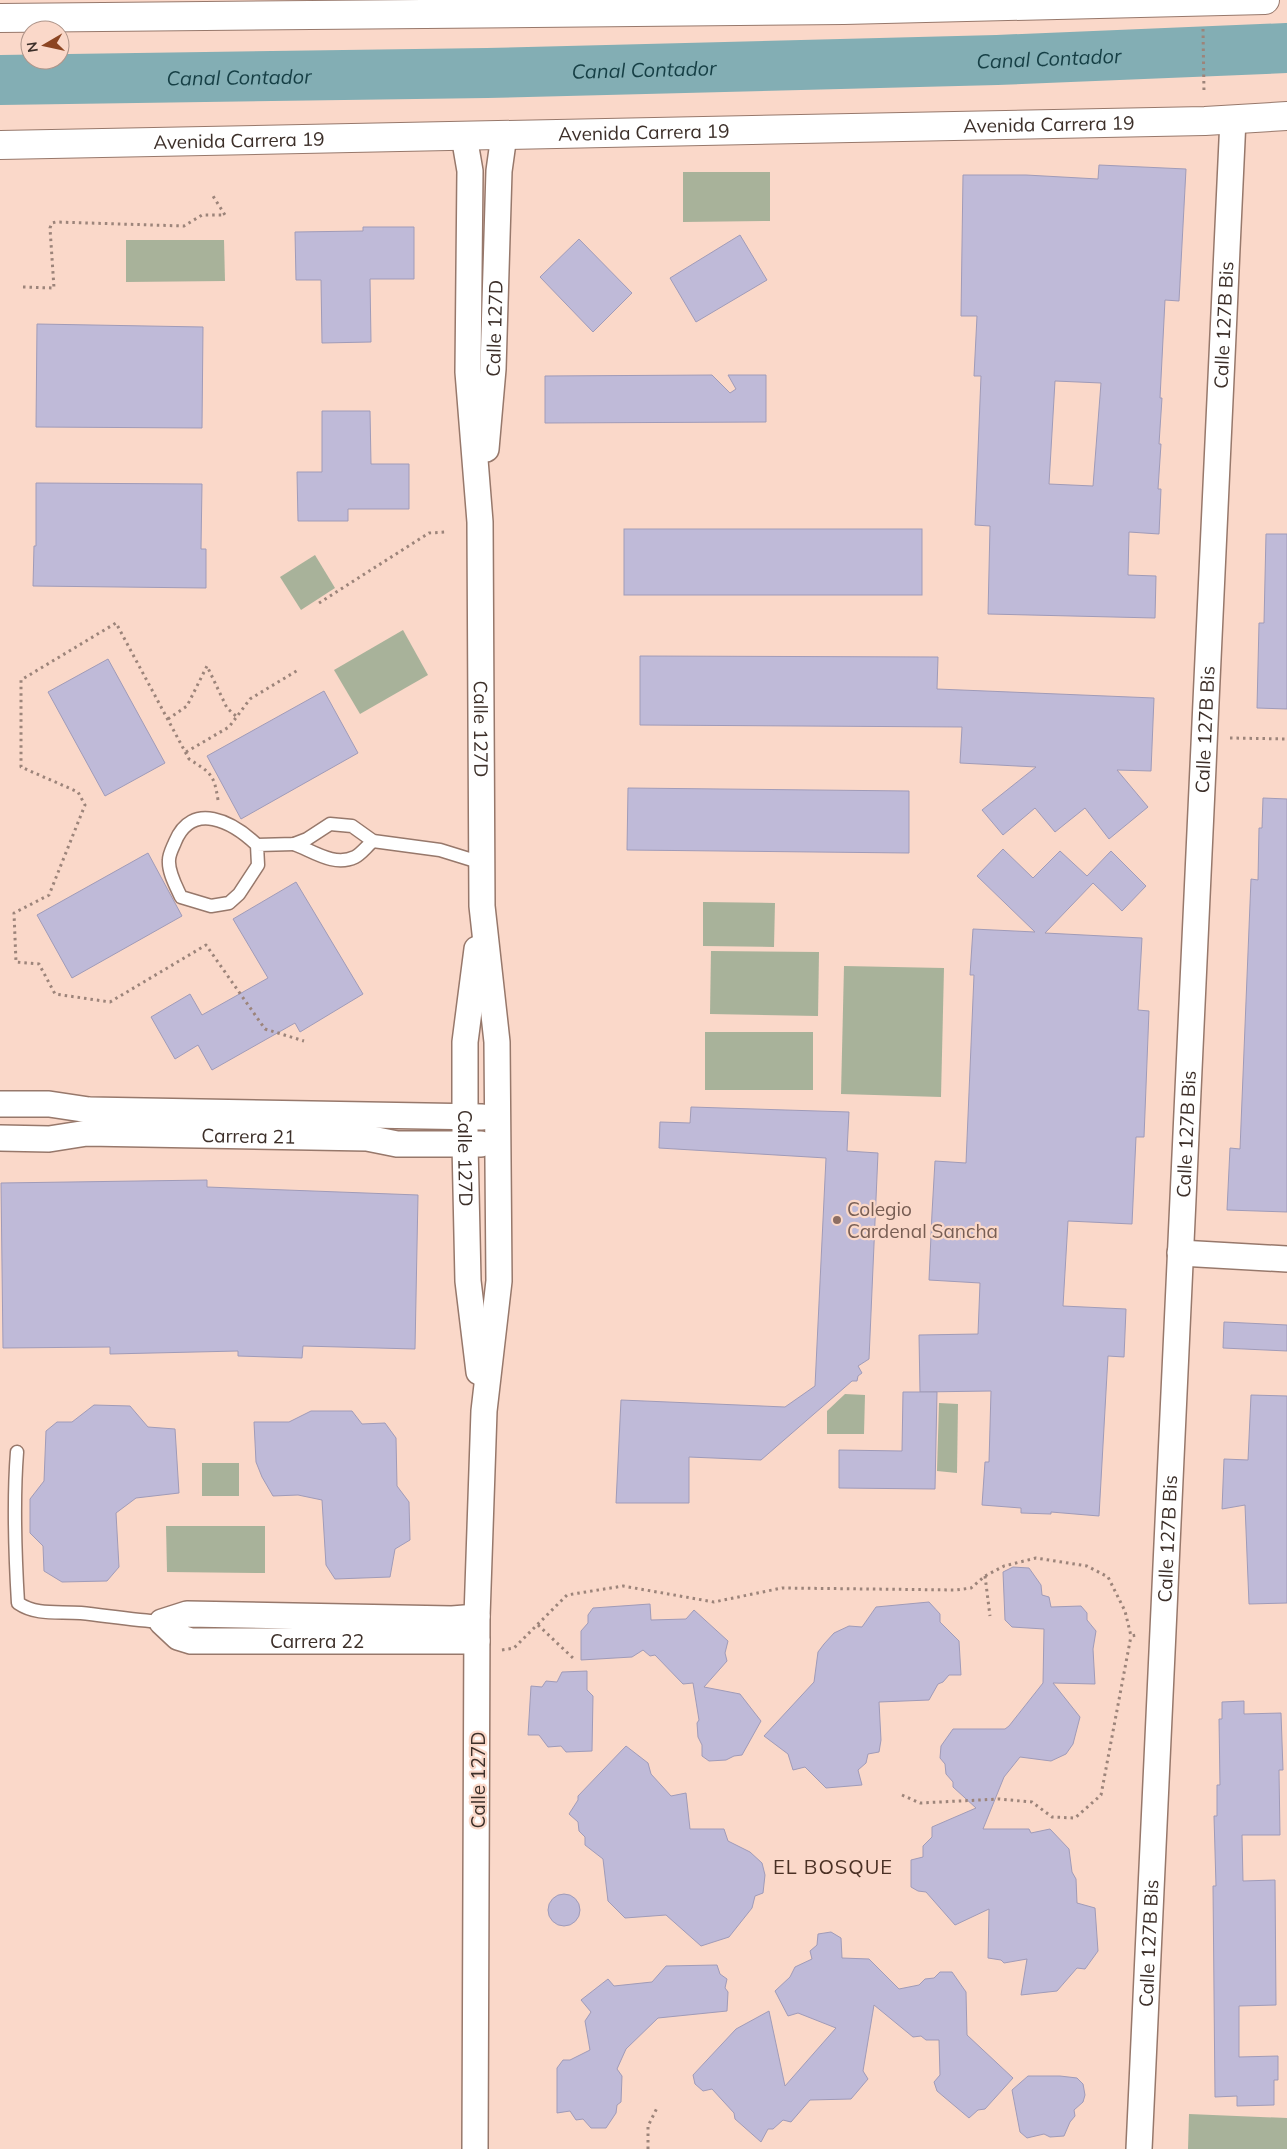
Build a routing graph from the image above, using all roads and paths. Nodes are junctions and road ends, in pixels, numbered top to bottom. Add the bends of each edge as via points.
1 (1265, 0) edge
2 (385, 7) edge
3 (467, 7) edge
4 (500, 7) edge
5 (164, 8) edge
6 (0, 18) edge
7 (1203, 32) dead end
8 (1204, 89) dead end
9 (1287, 116) edge
10 (1233, 119) junction
11 (504, 135) junction
12 (464, 136) junction
13 (0, 145) edge
14 (213, 196) dead end
15 (22, 287) dead end
16 (480, 522) junction
17 (446, 532) dead end
18 (319, 603) dead end
19 (298, 670) dead end
20 (237, 717) junction
21 (168, 719) junction
22 (1204, 737) junction
23 (1287, 739) edge
24 (186, 752) junction
25 (221, 821) junction
26 (373, 841) junction
27 (294, 844) junction
28 (257, 845) junction
29 (482, 863) junction
30 (482, 906) junction
31 (304, 1041) dead end
32 (0, 1104) edge
33 (466, 1116) junction
34 (498, 1117) junction
35 (0, 1138) edge
36 (466, 1144) junction
37 (497, 1144) junction
38 (1180, 1253) junction
39 (1287, 1259) edge
40 (484, 1411) junction
41 (16, 1452) dead end
42 (985, 1576) junction
43 (990, 1616) dead end
44 (162, 1622) joint
45 (538, 1625) junction
46 (1131, 1636) junction
47 (1162, 1637) junction
48 (478, 1638) junction
49 (574, 1659) dead end
50 (902, 1795) dead end
51 (657, 2108) dead end
52 (475, 2149) edge
53 (648, 2149) edge
54 (1139, 2149) edge

1 - 4 main road via 844,10
2 - 3 main road
2 - 5 main road
3 - 4 main road
5 - 6 main road
7 - 8 path
9 - 10 main road, Avenida Carrera 19
10 - 11 main road, Avenida Carrera 19
10 - 22 street, Calle 127B Bis
11 - 12 main road, Avenida Carrera 19
11 - 16 street, Calle 127D via 499,171 493,369
12 - 13 main road, Avenida Carrera 19
12 - 16 street, Calle 127D via 470,171 468,372
14 - 15 path via 224,216 202,215 184,226 52,223 54,288
16 - 29 street, Calle 127D
17 - 18 path via 429,532
19 - 20 path via 250,699
20 - 21 path via 227,708 207,666 187,706
20 - 24 path via 229,727
21 - 24 path
21 - 31 path via 116,623 21,680 21,767 78,792 85,805 49,894 14,913 16,962 39,964 55,994 110,1002 206,944 265,1029
22 - 23 path
22 - 38 street, Calle 127B Bis
24 - 25 path via 189,759 210,772 216,785
25 - 28 lane via 242,830
25 - 28 lane via 207,818 189,821 179,832 168,861 181,897 211,906 229,903 249,881 258,865
26 - 27 lane via 352,826 330,824
26 - 27 lane via 356,857 339,861 329,860
26 - 29 lane via 440,850
27 - 28 lane
29 - 30 street, Calle 127D
30 - 33 street, Calle 127D via 465,1042
30 - 34 street, Calle 127D via 496,1042
32 - 33 street, Carrera 21 via 49,1104 89,1110
33 - 34 street, Carrera 21
33 - 36 street, Calle 127D
34 - 37 street, Calle 127D
35 - 36 street, Carrera 21 via 49,1140 87,1133 368,1138 397,1144
36 - 37 street, Carrera 21
36 - 40 street, Calle 127D via 468,1281
37 - 40 street, Calle 127D via 499,1281
38 - 39 street
38 - 47 street, Calle 127B Bis
40 - 48 street, Calle 127D
41 - 44 lane, Carrera 22 via 18,1603 27,1610
42 - 43 path
42 - 45 path via 971,1588 956,1590 782,1588 714,1602 623,1586 567,1595
42 - 46 path via 1004,1566 1036,1558 1087,1566 1108,1577 1125,1612
44 - 48 street, Carrera 22 via 187,1614 452,1619
45 - 48 path via 514,1648
45 - 49 path
46 - 47 path
46 - 50 path via 1101,1795 1075,1818 1052,1817 1032,1802 999,1799 920,1803
47 - 54 street, Calle 127B Bis
48 - 52 street, Calle 127D
51 - 53 path via 648,2126

